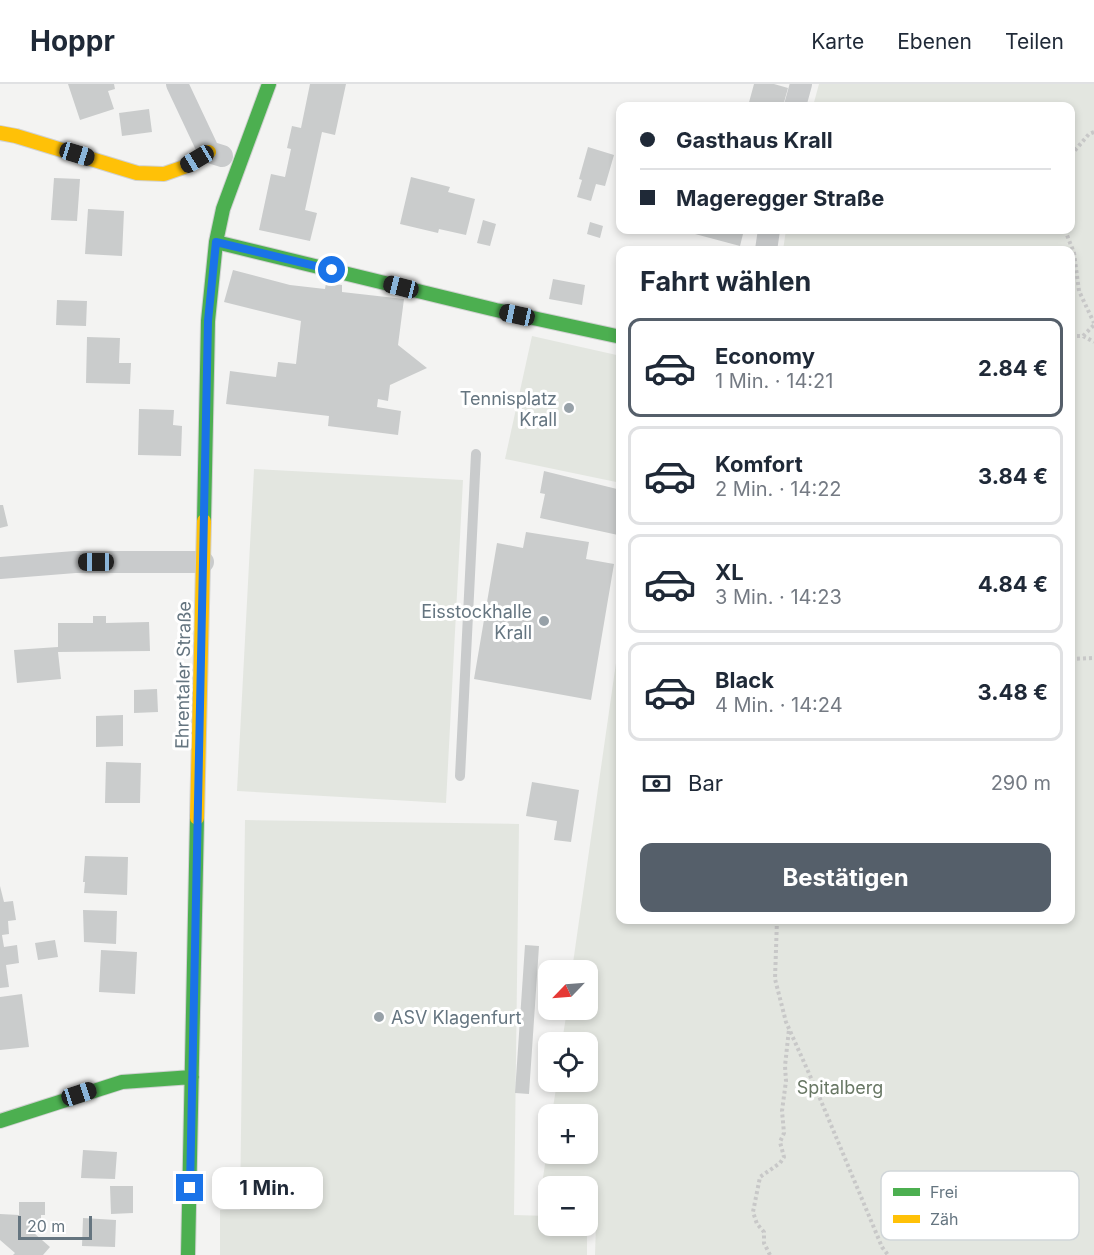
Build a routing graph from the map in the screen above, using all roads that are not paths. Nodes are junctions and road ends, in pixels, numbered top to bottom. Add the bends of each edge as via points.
1 (177, 84) edge
2 (269, 84) edge
3 (801, 84) edge
4 (796, 102) edge
5 (0, 133) edge
6 (209, 152) junction
7 (241, 162) junction
8 (216, 242) junction
9 (616, 336) edge
10 (476, 454) dead end
11 (203, 562) junction
12 (0, 568) edge
13 (460, 776) dead end
14 (192, 1077) junction
15 (0, 1121) edge
16 (188, 1255) edge

1 - 6 street
2 - 7 street, Ehrentaler Straße
3 - 4 street
5 - 6 street via 137,173 164,174
6 - 7 street
7 - 8 street, Ehrentaler Straße via 223,209
8 - 9 street
8 - 11 street, Ehrentaler Straße via 208,321
10 - 13 lane
11 - 12 street via 75,562
11 - 14 street, Ehrentaler Straße
14 - 15 street via 122,1082
14 - 16 street, Ehrentaler Straße

